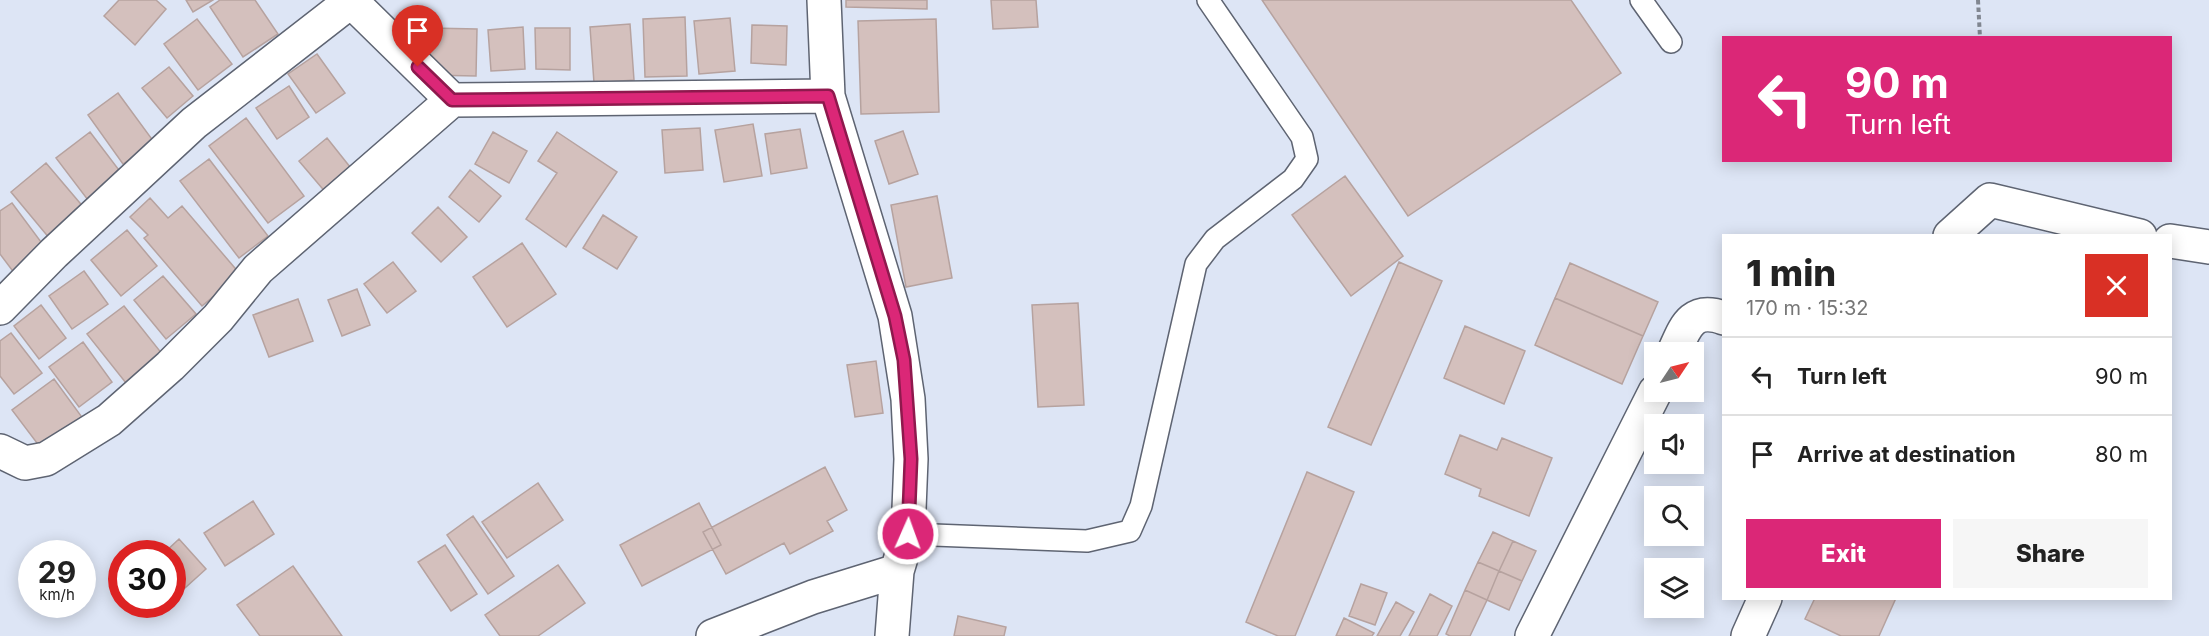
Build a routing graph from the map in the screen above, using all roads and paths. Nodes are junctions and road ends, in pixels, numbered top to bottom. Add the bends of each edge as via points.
1 (824, 0) edge
2 (1209, 0) edge
3 (1641, 0) edge
4 (1978, 0) edge
5 (350, 1) edge
6 (1980, 36) edge
7 (1671, 42) dead end
8 (828, 96) junction
9 (452, 100) junction
10 (1952, 234) edge
11 (2131, 234) edge
12 (2172, 241) edge
13 (2209, 247) edge
14 (0, 308) edge
15 (1722, 317) edge
16 (1679, 342) edge
17 (1650, 402) edge
18 (0, 451) edge
19 (908, 534) junction
20 (897, 571) junction
21 (1764, 600) edge
22 (712, 636) edge
23 (892, 636) edge
24 (1532, 636) edge
25 (1748, 636) edge

1 - 8 street
2 - 19 lane via 1302,137 1307,159 1293,179 1215,239 1196,264 1141,506 1130,531 1088,541
3 - 7 lane
4 - 6 path
5 - 9 street
5 - 14 street via 195,123
8 - 9 street
8 - 19 street via 895,316 904,360 911,459
9 - 18 street via 258,269 218,318 109,420 46,459 25,463
10 - 11 street via 1990,200
12 - 13 street
15 - 16 street via 1698,316 1686,327
17 - 24 street
19 - 20 street
20 - 22 street via 813,597
20 - 23 street
21 - 25 street

